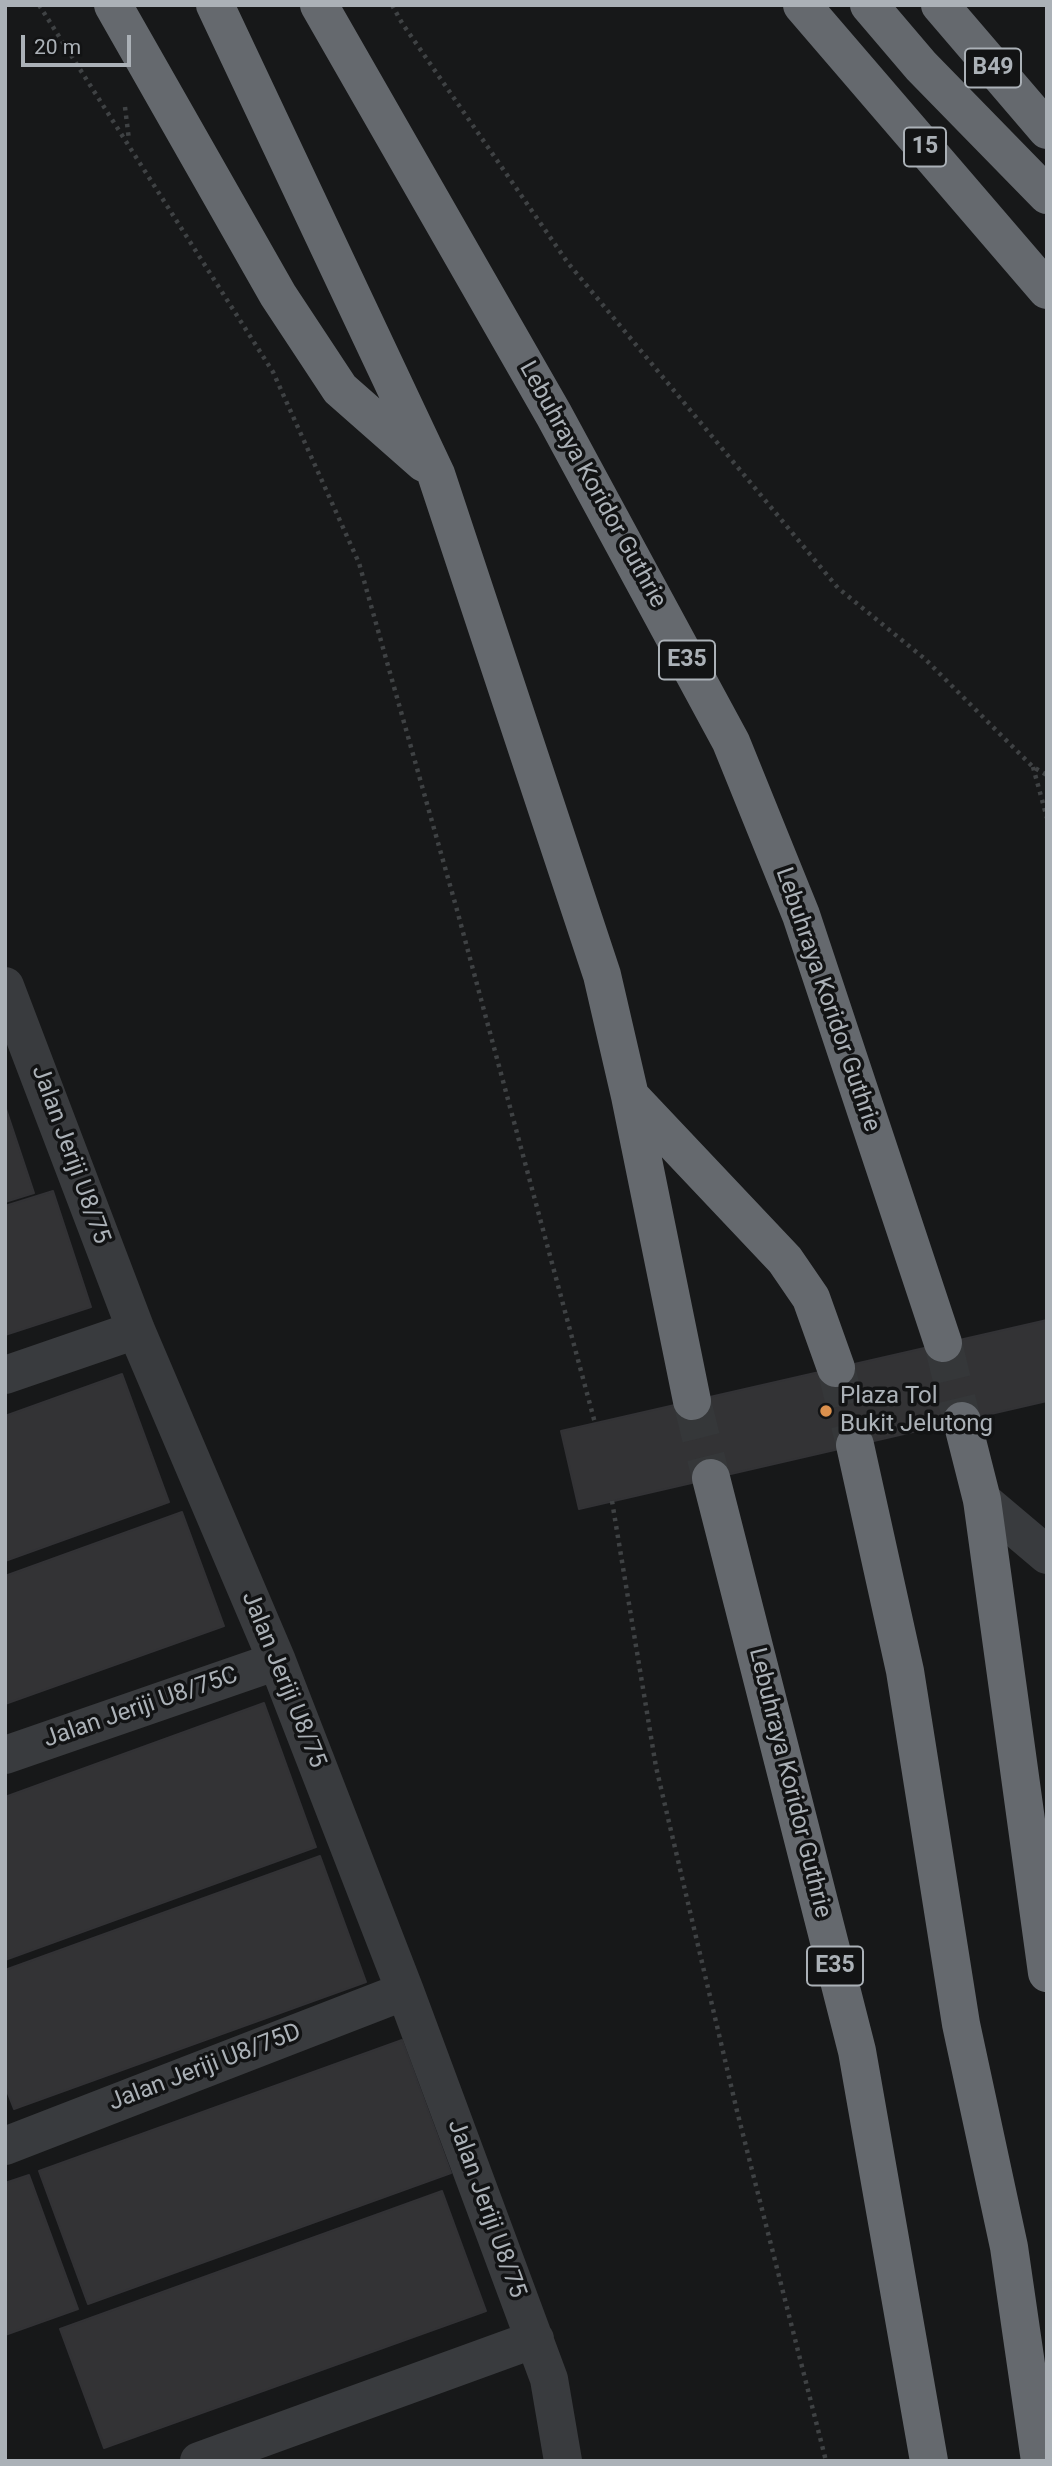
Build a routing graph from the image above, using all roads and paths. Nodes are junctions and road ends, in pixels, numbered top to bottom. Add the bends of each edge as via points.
1 (39, 5) edge
2 (113, 5) edge
3 (215, 5) edge
4 (319, 5) edge
5 (392, 5) edge
6 (802, 5) edge
7 (869, 5) edge
8 (940, 5) edge
9 (1047, 130) edge
10 (1047, 195) edge
11 (1047, 290) edge
12 (436, 474) junction
13 (1033, 766) junction
14 (1047, 775) edge
15 (1047, 818) edge
16 (9, 1006) edge
17 (630, 1096) junction
18 (135, 1330) junction
19 (943, 1343) tunnel mouth
20 (836, 1368) tunnel mouth
21 (5, 1375) edge
22 (692, 1401) tunnel mouth
23 (962, 1421) tunnel mouth
24 (595, 1423) dead end
25 (855, 1445) tunnel mouth
26 (711, 1478) tunnel mouth
27 (982, 1500) junction
28 (612, 1501) dead end
29 (1047, 1555) edge
30 (277, 1661) junction
31 (5, 1755) edge
32 (1047, 1973) edge
33 (405, 1990) junction
34 (5, 2146) edge
35 (534, 2340) junction
36 (549, 2379) junction
37 (199, 2461) edge
38 (540, 2461) edge
39 (563, 2461) edge
40 (826, 2461) edge
41 (929, 2461) edge
42 (1040, 2461) edge

1 - 24 path via 273,372 359,563
2 - 12 highway via 278,295 340,389
3 - 12 highway
4 - 19 highway, Lebuhraya Koridor Guthrie / E35 via 554,415 731,742 801,915
5 - 13 path via 568,263 838,587 925,659
6 - 11 highway, 15
7 - 10 highway, 15 via 921,66
8 - 9 highway, B49
12 - 17 highway via 602,975
13 - 14 path
13 - 15 path
16 - 18 street, Jalan Jeriji U8/75
17 - 20 highway via 785,1260 811,1298
17 - 22 highway
18 - 21 street
18 - 30 street, Jalan Jeriji U8/75
23 - 27 highway
25 - 42 highway via 905,1671 961,2024 1009,2247
26 - 41 highway, Lebuhraya Koridor Guthrie / E35 via 857,2051
27 - 29 street
27 - 32 highway
28 - 40 path via 656,1767
30 - 31 street, Jalan Jeriji U8/75C
30 - 33 street, Jalan Jeriji U8/75
33 - 34 street, Jalan Jeriji U8/75D
33 - 35 street, Jalan Jeriji U8/75
35 - 36 street, Jalan Jeriji U8/75
35 - 37 street
36 - 38 street, Jalan Jeriji U8/75
36 - 39 street, Jalan Jeriji U8/75

